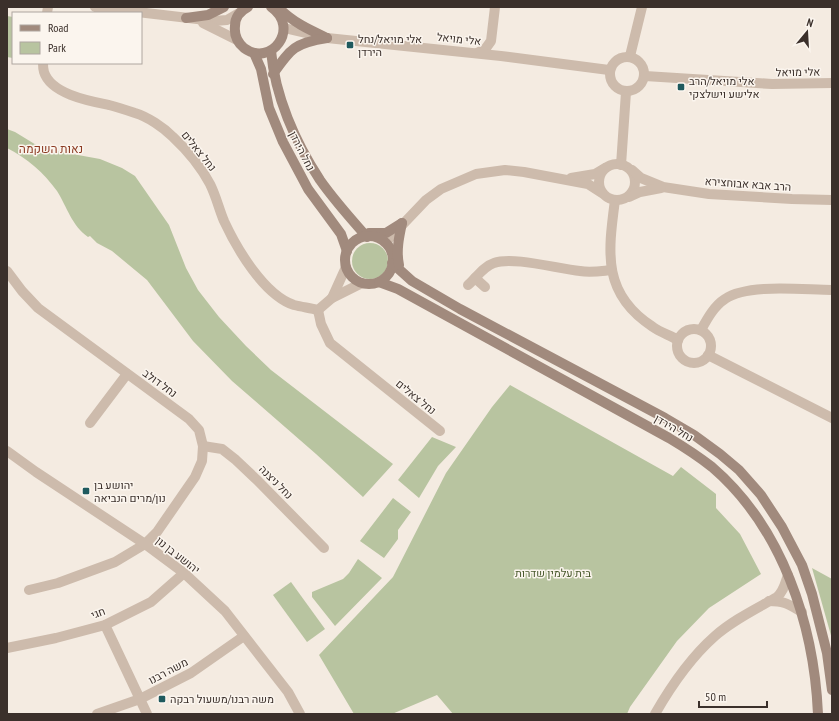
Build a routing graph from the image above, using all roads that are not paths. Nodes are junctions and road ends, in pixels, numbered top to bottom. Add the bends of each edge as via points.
1 (95, 7) edge
2 (224, 7) edge
3 (271, 7) edge
4 (278, 7) edge
5 (494, 7) edge
6 (642, 7) edge
7 (244, 9) edge
8 (136, 12) edge
9 (142, 13) edge
10 (186, 18) junction
11 (284, 28) junction
12 (328, 38) junction
13 (237, 40) junction
14 (491, 41) junction
15 (271, 50) junction
16 (254, 53) junction
17 (477, 53) junction
18 (501, 56) junction
19 (630, 56) junction
20 (43, 64) edge
21 (609, 70) junction
22 (273, 74) junction
23 (645, 76) junction
24 (832, 83) edge
25 (626, 92) junction
26 (621, 165) junction
27 (606, 168) junction
28 (632, 170) junction
29 (565, 179) junction
30 (663, 187) junction
31 (602, 193) junction
32 (627, 198) junction
33 (616, 200) junction
34 (832, 200) edge
35 (402, 223) junction
36 (365, 235) junction
37 (384, 243) junction
38 (347, 251) junction
39 (346, 266) junction
40 (396, 266) junction
41 (611, 270) junction
42 (7, 271) edge
43 (379, 282) junction
44 (362, 283) junction
45 (485, 287) dead end
46 (832, 290) edge
47 (332, 298) junction
48 (318, 310) junction
49 (701, 330) junction
50 (678, 340) junction
51 (708, 355) junction
52 (127, 374) junction
53 (832, 418) edge
54 (90, 423) dead end
55 (440, 431) dead end
56 (203, 446) junction
57 (7, 451) edge
58 (145, 544) junction
59 (324, 548) dead end
60 (184, 573) junction
61 (788, 575) junction
62 (29, 590) dead end
63 (769, 601) junction
64 (802, 612) junction
65 (105, 624) junction
66 (244, 636) junction
67 (7, 648) edge
68 (832, 690) edge
69 (140, 699) junction
70 (97, 714) edge
71 (147, 714) edge
72 (300, 714) edge
73 (655, 714) edge
74 (818, 714) edge

1 - 8 street
2 - 10 main road via 208,15
3 - 11 main road via 280,16
4 - 12 main road via 299,25
5 - 14 street
6 - 19 street
7 - 10 street via 227,20
7 - 13 main road via 235,25
9 - 10 street
10 - 13 street via 206,24
11 - 12 street, אלי מויאל
11 - 15 main road via 280,41
12 - 17 street, אלי מויאל
12 - 22 main road via 307,41 292,49
13 - 16 main road
14 - 17 street via 486,48
14 - 18 street
15 - 16 main road
15 - 22 main road, נחל הירדן
16 - 38 main road, נחל הירדן via 269,108 283,142 308,189 341,234
17 - 18 street, אלי מויאל
18 - 21 street, אלי מויאל
19 - 21 street via 615,61
19 - 23 street via 639,60
20 - 48 street, נחל צאלים via 48,80 64,92 83,100 137,113 173,136 199,167 210,185 230,231 256,274 270,290 293,305
21 - 25 street via 614,84
22 - 36 main road, נחל הירדן via 281,101 306,156 321,181
23 - 24 street, אלי מויאל via 772,84
23 - 25 street via 637,88
25 - 26 street
26 - 27 street via 611,164
26 - 28 street
27 - 29 street via 594,174
27 - 31 street via 601,172 599,181
28 - 30 street, הרב אבא אבוחצירא via 640,178
28 - 32 street via 636,182 632,194
29 - 31 street via 588,184
29 - 35 street via 505,170 476,174 442,189
30 - 32 street, הרב אבא אבוחצירא
30 - 34 street, הרב אבא אבוחצירא via 709,194
31 - 33 street via 607,198
32 - 33 street
33 - 41 street via 610,248
35 - 36 main road via 386,233
35 - 37 street
35 - 40 main road
36 - 37 main road
36 - 38 main road via 355,241
37 - 40 main road via 391,252
38 - 39 main road
39 - 44 main road via 349,274
39 - 47 street
40 - 43 main road
40 - 68 main road, נחל הירדן via 412,281 460,309 665,418 720,454 739,470 761,495 782,526 802,565 827,653
41 - 45 street via 580,272 502,260 492,263 472,282
41 - 50 street via 624,300 637,314 653,327
42 - 52 street, נחל דולב via 38,308
43 - 44 main road
43 - 61 main road, נחל הירדן via 398,289 695,454 713,468 747,505 772,540
44 - 47 street
46 - 49 street via 754,289 739,292 725,299 709,315
47 - 48 street
48 - 55 street, נחל צאלים via 330,343
49 - 50 street via 689,329
49 - 51 street via 711,344
50 - 51 street via 677,351 684,360 696,363
51 - 53 street
52 - 54 street
52 - 56 street, נחל דולב via 189,419 199,430
56 - 58 street, נחל דולב via 202,460 195,478 157,532
56 - 59 street, נחל ניצנה via 222,449 236,460
57 - 58 street, יהושע בן נון
58 - 60 street, יהושע בן נון
58 - 62 street, נחל דולב via 116,562 58,583
60 - 65 street, חגי via 151,602
60 - 66 street, יהושע בן נון via 225,611
61 - 63 street via 781,593
61 - 64 main road, נחל הירדן
63 - 64 street via 781,601
63 - 73 street via 730,625 700,650 686,666
64 - 74 main road, נחל הירדן via 812,658
65 - 67 street, חגי
65 - 69 street
66 - 69 street, משה רבנו via 191,673
66 - 72 street, יהושע בן נון via 288,692
69 - 70 street, משה רבנו
69 - 71 street

